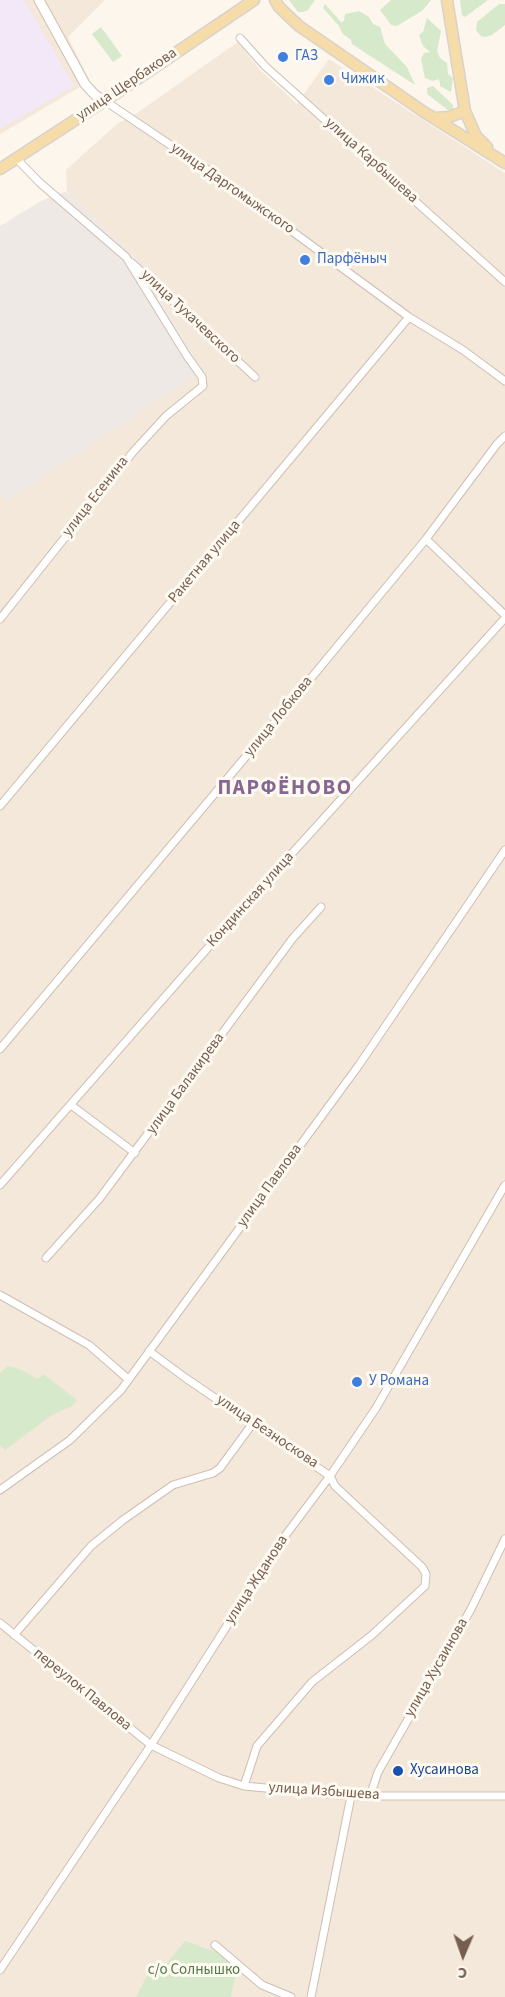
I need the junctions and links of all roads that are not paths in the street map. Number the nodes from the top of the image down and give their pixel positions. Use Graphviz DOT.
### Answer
graph roads {
  1 [pos="39,0"];
  2 [pos="254,0"];
  3 [pos="275,0"];
  4 [pos="447,0"];
  5 [pos="240,38"];
  6 [pos="105,101"];
  7 [pos="465,111"];
  8 [pos="434,118"];
  9 [pos="16,158"];
  10 [pos="502,161"];
  11 [pos="0,169"];
  12 [pos="126,257"];
  13 [pos="505,282"];
  14 [pos="409,317"];
  15 [pos="255,377"];
  16 [pos="505,381"];
  17 [pos="203,386"];
  18 [pos="505,436"];
  19 [pos="426,539"];
  20 [pos="505,617"];
  21 [pos="0,619"];
  22 [pos="0,806"];
  23 [pos="505,850"];
  24 [pos="321,907"];
  25 [pos="0,1049"];
  26 [pos="71,1105"];
  27 [pos="135,1153"];
  28 [pos="0,1185"];
  29 [pos="505,1185"];
  30 [pos="46,1258"];
  31 [pos="0,1295"];
  32 [pos="149,1351"];
  33 [pos="128,1379"];
  34 [pos="253,1423"];
  35 [pos="330,1476"];
  36 [pos="0,1490"];
  37 [pos="505,1539"];
  38 [pos="0,1623"];
  39 [pos="14,1635"];
  40 [pos="151,1745"];
  41 [pos="244,1786"];
  42 [pos="351,1796"];
  43 [pos="370,1796"];
  44 [pos="505,1796"];
  45 [pos="215,1945"];
  46 [pos="0,1970"];
  47 [pos="291,1997"];
  48 [pos="311,1997"];
  1 -- 6 [label="street"];
  2 -- 6 [label="main road, улица Щербакова"];
  3 -- 8 [label="main road"];
  4 -- 7 [label="main road"];
  5 -- 13 [label="street, улица Карбышева"];
  6 -- 9 [label="main road, улица Щербакова"];
  6 -- 14 [label="street, улица Даргомыжского"];
  7 -- 8 [label="main road"];
  7 -- 10 [label="main road"];
  8 -- 10 [label="main road"];
  9 -- 11 [label="main road, улица Щербакова"];
  9 -- 12 [label="street, улица Тухачевского"];
  12 -- 15 [label="street, улица Тухачевского"];
  12 -- 17 [label="street, улица Тухачевского"];
  14 -- 16 [label="street, улица Даргомыжского"];
  14 -- 22 [label="street, Ракетная улица"];
  17 -- 21 [label="street, улица Есенина"];
  18 -- 19 [label="street, улица Лобкова"];
  19 -- 20 [label="street"];
  19 -- 25 [label="street, улица Лобкова"];
  20 -- 26 [label="street, Кондинская улица"];
  23 -- 32 [label="street, улица Павлова"];
  24 -- 27 [label="street, улица Балакирева"];
  26 -- 27 [label="street"];
  26 -- 28 [label="street, Кондинская улица"];
  27 -- 30 [label="street, улица Балакирева"];
  29 -- 35 [label="street, улица Жданова"];
  31 -- 33 [label="street"];
  32 -- 33 [label="street, улица Павлова"];
  32 -- 34 [label="street, улица Безноскова"];
  33 -- 36 [label="street, улица Павлова"];
  34 -- 35 [label="street, улица Безноскова"];
  34 -- 39 [label="street"];
  35 -- 40 [label="street, улица Жданова"];
  35 -- 41 [label="street, улица Безноскова"];
  37 -- 43 [label="street, улица Хусаинова"];
  38 -- 39 [label="street, переулок Павлова"];
  39 -- 40 [label="street, переулок Павлова"];
  40 -- 41 [label="street, улица Избышева"];
  40 -- 46 [label="street, улица Жданова"];
  41 -- 42 [label="street, улица Избышева"];
  42 -- 43 [label="street, улица Избышева"];
  42 -- 48 [label="street"];
  43 -- 44 [label="street, улица Избышева"];
  45 -- 47 [label="street"];
}
